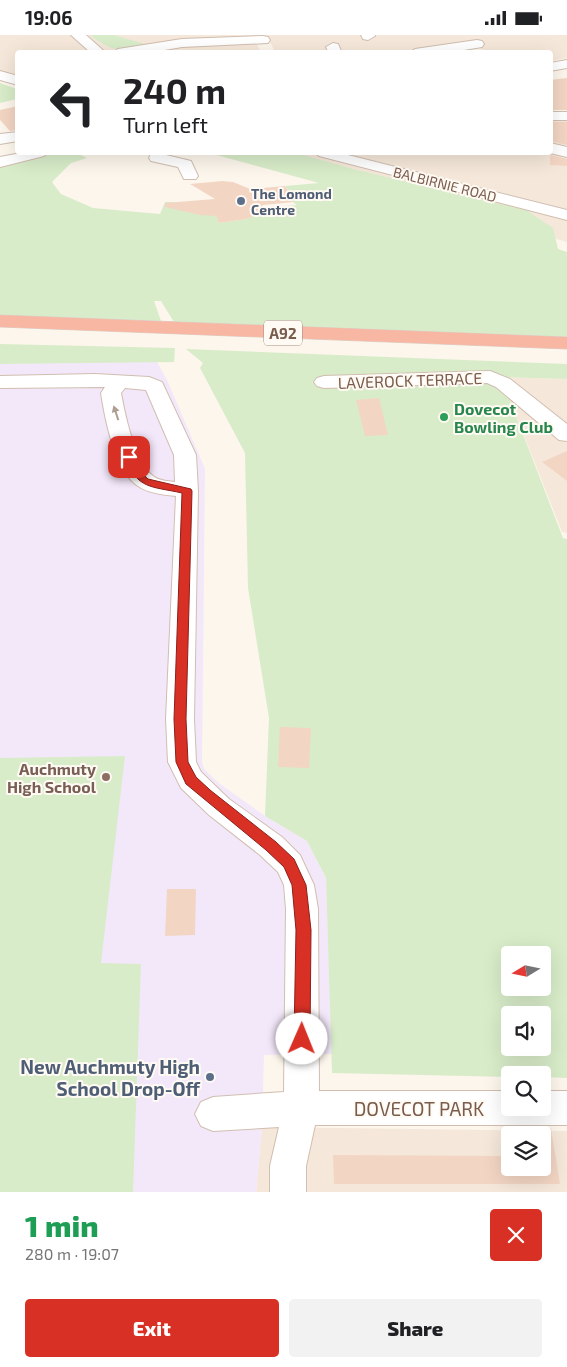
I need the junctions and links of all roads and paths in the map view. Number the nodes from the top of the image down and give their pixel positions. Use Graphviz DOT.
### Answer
graph roads {
  1 [pos="78,35"];
  2 [pos="262,37"];
  3 [pos="209,43"];
  4 [pos="478,44"];
  5 [pos="96,50"];
  6 [pos="132,50"];
  7 [pos="267,50"];
  8 [pos="436,50"];
  9 [pos="567,64"];
  10 [pos="553,66"];
  11 [pos="0,75"];
  12 [pos="15,80"];
  13 [pos="553,116"];
  14 [pos="567,116"];
  15 [pos="15,136"];
  16 [pos="0,139"];
  17 [pos="553,149"];
  18 [pos="567,152"];
  19 [pos="30,155"];
  20 [pos="158,155"];
  21 [pos="332,155"];
  22 [pos="0,162"];
  23 [pos="190,176"];
  24 [pos="567,215"];
  25 [pos="0,321"];
  26 [pos="6,335"];
  27 [pos="567,343"];
  28 [pos="567,355"];
  29 [pos="0,382"];
  30 [pos="119,382"];
  31 [pos="324,382"];
  32 [pos="567,435"];
  33 [pos="187,491"];
  34 [pos="301,1108"];
  35 [pos="567,1108"];
  36 [pos="213,1114"];
  37 [pos="288,1192"];
  1 -- 5 [label="street"];
  2 -- 3 [label="street"];
  2 -- 7 [label="street"];
  3 -- 6 [label="street"];
  4 -- 8 [label="street"];
  9 -- 10 [label="street"];
  11 -- 12 [label="street"];
  13 -- 14 [label="street"];
  15 -- 16 [label="street"];
  17 -- 18 [label="street"];
  19 -- 22 [label="street"];
  20 -- 23 [label="street"];
  21 -- 24 [label="street, BALBIRNIE ROAD"];
  25 -- 27 [label="highway, A92"];
  26 -- 28 [label="highway, A92"];
  29 -- 30 [label="street"];
  30 -- 33 [label="street"];
  33 -- 30 [label="street, one-way"];
  31 -- 32 [label="street, LAVEROCK TERRACE"];
  33 -- 34 [label="street"];
  34 -- 35 [label="street, DOVECOT PARK"];
  34 -- 36 [label="street, DOVECOT PARK"];
  34 -- 37 [label="street"];
}
